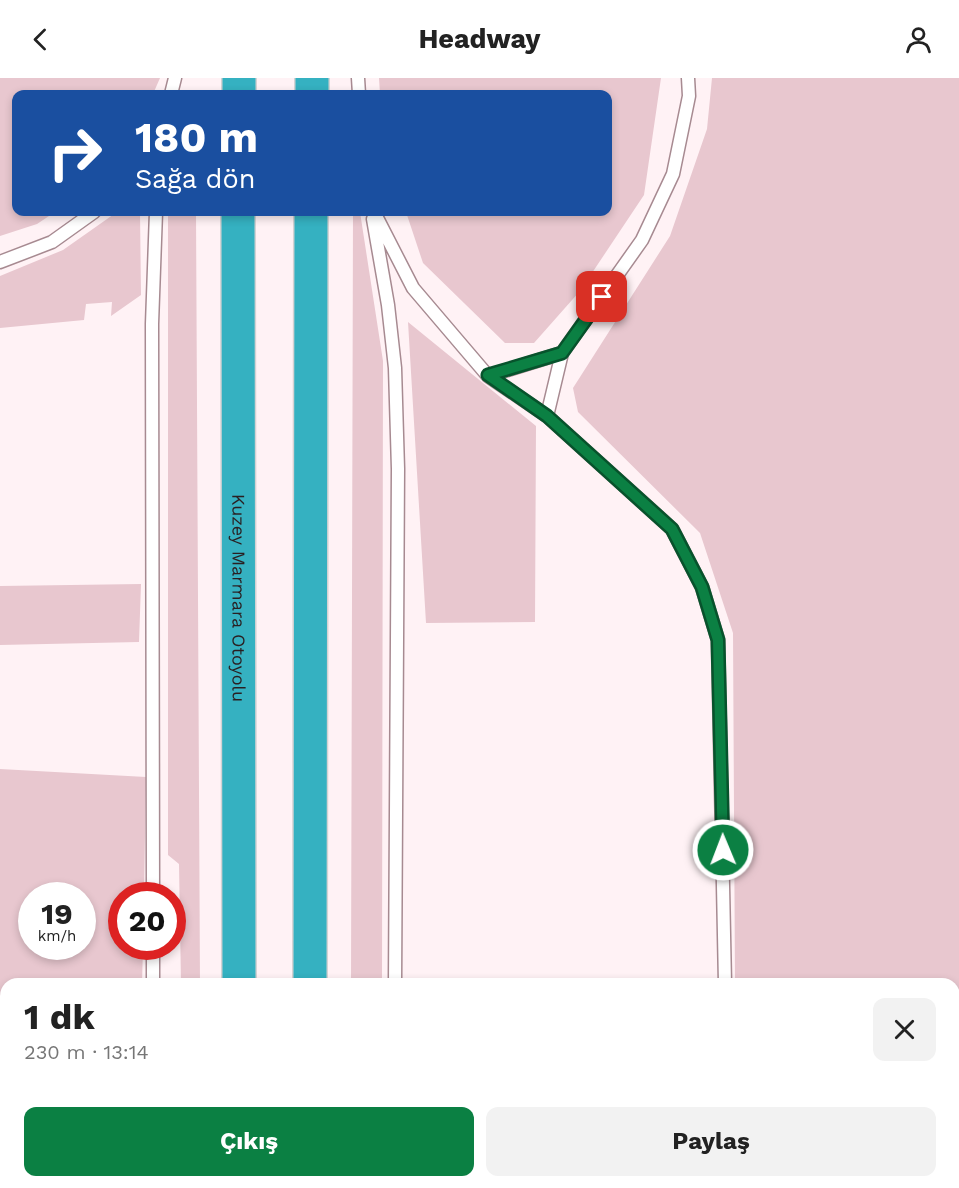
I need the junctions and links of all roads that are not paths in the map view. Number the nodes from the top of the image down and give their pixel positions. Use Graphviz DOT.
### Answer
graph roads {
  1 [pos="688,78"];
  2 [pos="88,216"];
  3 [pos="156,216"];
  4 [pos="238,216"];
  5 [pos="311,216"];
  6 [pos="374,216"];
  7 [pos="375,216"];
  8 [pos="0,262"];
  9 [pos="562,353"];
  10 [pos="488,375"];
  11 [pos="547,416"];
  12 [pos="153,882"];
  13 [pos="153,960"];
  14 [pos="153,978"];
  15 [pos="239,978"];
  16 [pos="310,978"];
  17 [pos="395,978"];
  18 [pos="725,978"];
  1 -- 9 [label="lane"];
  2 -- 8 [label="lane"];
  3 -- 12 [label="lane"];
  4 -- 15 [label="highway, Kuzey Marmara Otoyolu"];
  5 -- 16 [label="highway"];
  6 -- 17 [label="lane"];
  7 -- 10 [label="lane"];
  9 -- 10 [label="lane"];
  9 -- 11 [label="lane"];
  10 -- 11 [label="lane"];
  11 -- 18 [label="lane"];
  13 -- 14 [label="lane"];
}
